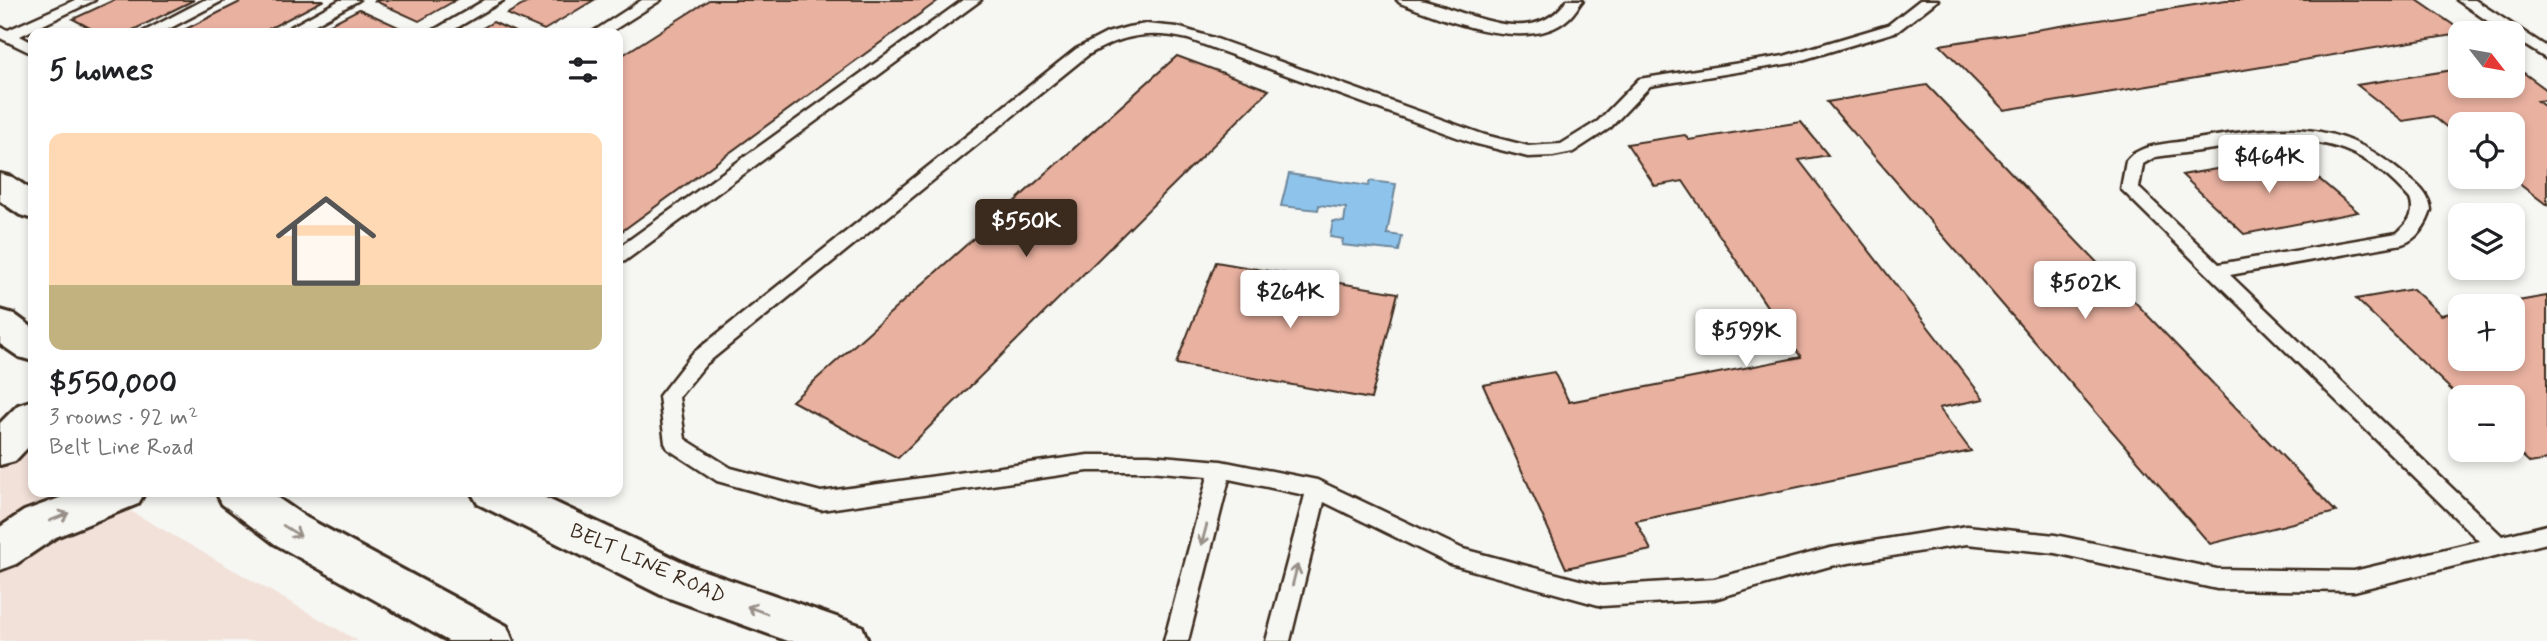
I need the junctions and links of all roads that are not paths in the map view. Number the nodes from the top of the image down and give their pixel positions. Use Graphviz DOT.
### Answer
graph roads {
  1 [pos="87,0"];
  2 [pos="216,0"];
  3 [pos="351,0"];
  4 [pos="496,0"];
  5 [pos="653,0"];
  6 [pos="973,0"];
  7 [pos="1405,0"];
  8 [pos="1575,0"];
  9 [pos="1930,0"];
  10 [pos="2465,0"];
  11 [pos="159,28"];
  12 [pos="298,28"];
  13 [pos="446,28"];
  14 [pos="607,28"];
  15 [pos="4,34"];
  16 [pos="28,46"];
  17 [pos="2547,54"];
  18 [pos="0,185"];
  19 [pos="28,204"];
  20 [pos="623,253"];
  21 [pos="2214,271"];
  22 [pos="0,324"];
  23 [pos="28,344"];
  24 [pos="28,421"];
  25 [pos="0,449"];
  26 [pos="1221,469"];
  27 [pos="1317,489"];
  28 [pos="110,497"];
  29 [pos="244,497"];
  30 [pos="503,497"];
  31 [pos="2547,534"];
  32 [pos="2497,545"];
  33 [pos="0,551"];
  34 [pos="490,641"];
  35 [pos="845,641"];
  36 [pos="1176,641"];
  37 [pos="1278,641"];
  1 -- 15 [label="lane"];
  2 -- 11 [label="lane"];
  3 -- 12 [label="lane"];
  4 -- 13 [label="lane"];
  5 -- 14 [label="lane"];
  6 -- 20 [label="lane"];
  7 -- 8 [label="lane"];
  9 -- 26 [label="lane"];
  10 -- 17 [label="lane"];
  15 -- 16 [label="lane"];
  18 -- 19 [label="main road"];
  21 -- 21 [label="lane"];
  21 -- 32 [label="lane"];
  22 -- 23 [label="main road"];
  24 -- 25 [label="main road"];
  26 -- 27 [label="lane"];
  26 -- 36 [label="lane, one-way"];
  27 -- 32 [label="lane"];
  37 -- 27 [label="lane, one-way"];
  33 -- 28 [label="main road, one-way"];
  29 -- 34 [label="main road, one-way"];
  35 -- 30 [label="main road, BELT LINE ROAD, one-way"];
  31 -- 32 [label="lane"];
}
